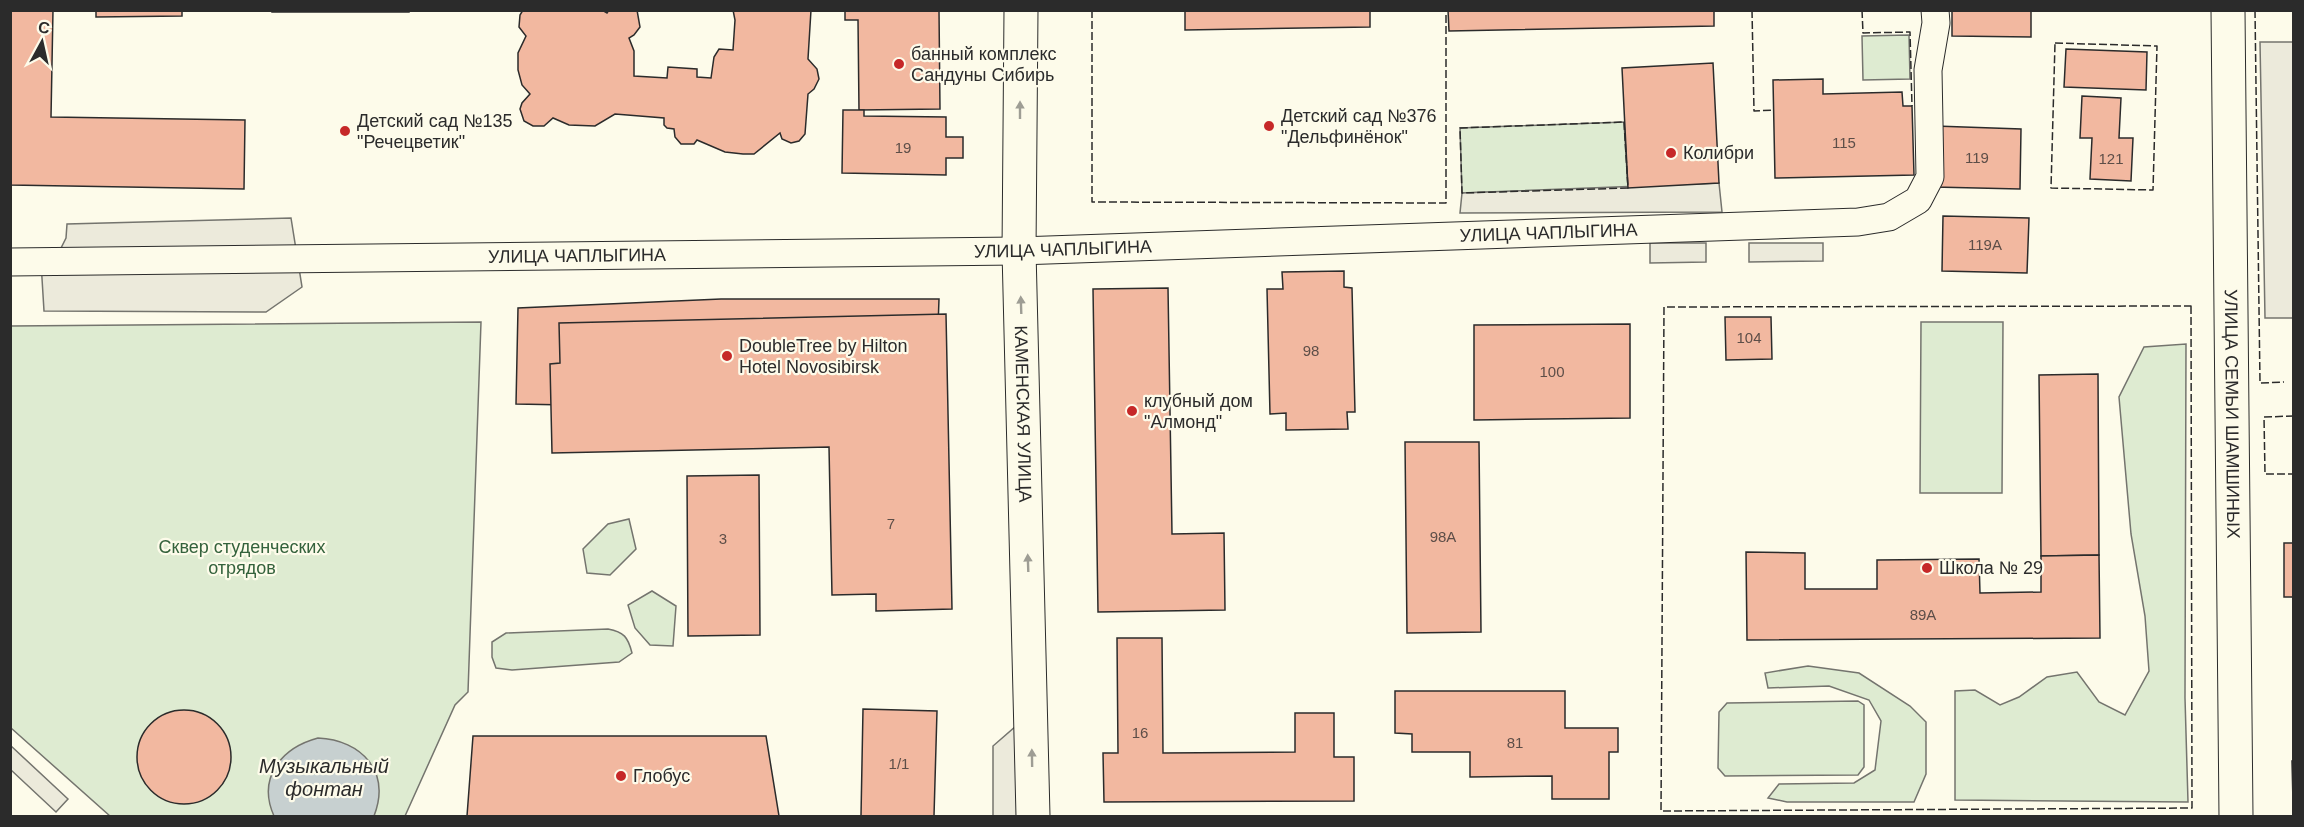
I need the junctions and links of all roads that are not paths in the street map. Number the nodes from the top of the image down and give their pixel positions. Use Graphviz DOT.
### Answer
graph roads {
  1 [pos="1021,10"];
  2 [pos="1935,10"];
  3 [pos="2228,10"];
  4 [pos="1019,251"];
  5 [pos="10,262"];
  6 [pos="1033,816"];
  7 [pos="2236,816"];
  4 -- 1 [label="street, КАМЕНСКАЯ УЛИЦА, one-way"];
  2 -- 4 [label="street, УЛИЦА ЧАПЛЫГИНА"];
  3 -- 7 [label="street, УЛИЦА СЕМЬИ ШАМШИНЫХ"];
  4 -- 5 [label="street, УЛИЦА ЧАПЛЫГИНА"];
  6 -- 4 [label="street, КАМЕНСКАЯ УЛИЦА, one-way"];
}
